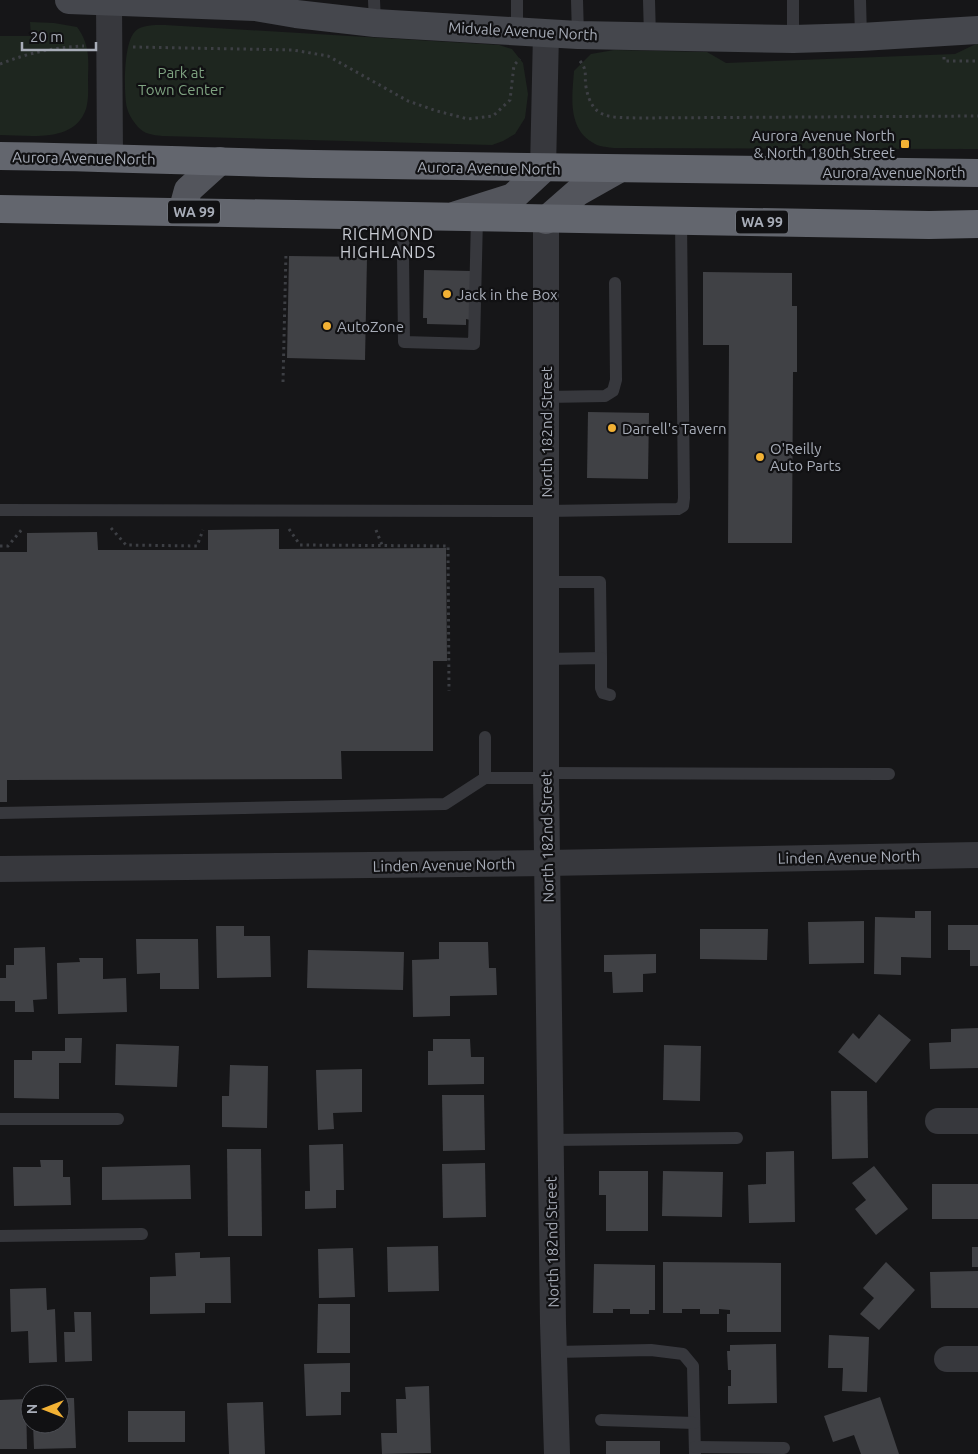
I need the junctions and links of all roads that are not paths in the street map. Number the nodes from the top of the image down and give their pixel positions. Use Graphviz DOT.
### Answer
graph roads {
  1 [pos="70,0"];
  2 [pos="517,0"];
  3 [pos="578,0"];
  4 [pos="649,0"];
  5 [pos="792,0"];
  6 [pos="860,0"];
  7 [pos="109,1"];
  8 [pos="296,7"];
  9 [pos="375,11"];
  10 [pos="978,30"];
  11 [pos="546,33"];
  12 [pos="650,37"];
  13 [pos="861,37"];
  14 [pos="792,39"];
  15 [pos="519,45"];
  16 [pos="578,48"];
  17 [pos="0,156"];
  18 [pos="110,157"];
  19 [pos="220,161"];
  20 [pos="543,169"];
  21 [pos="617,170"];
  22 [pos="978,173"];
  23 [pos="0,209"];
  24 [pos="182,212"];
  25 [pos="404,216"];
  26 [pos="450,217"];
  27 [pos="477,218"];
  28 [pos="546,220"];
  29 [pos="681,221"];
  30 [pos="978,224"];
  31 [pos="616,283"];
  32 [pos="546,397"];
  33 [pos="0,510"];
  34 [pos="546,511"];
  35 [pos="546,582"];
  36 [pos="601,658"];
  37 [pos="546,659"];
  38 [pos="610,695"];
  39 [pos="485,737"];
  40 [pos="889,774"];
  41 [pos="546,776"];
  42 [pos="485,778"];
  43 [pos="0,813"];
  44 [pos="978,855"];
  45 [pos="547,864"];
  46 [pos="0,869"];
  47 [pos="0,1119"];
  48 [pos="118,1119"];
  49 [pos="938,1121"];
  50 [pos="978,1121"];
  51 [pos="738,1138"];
  52 [pos="550,1140"];
  53 [pos="142,1234"];
  54 [pos="0,1236"];
  55 [pos="555,1352"];
  56 [pos="947,1359"];
  57 [pos="978,1359"];
  58 [pos="602,1420"];
  59 [pos="694,1423"];
  60 [pos="784,1448"];
  61 [pos="695,1451"];
  62 [pos="557,1454"];
  1 -- 7 [label="street, Midvale Avenue North"];
  2 -- 15 [label="lane"];
  3 -- 16 [label="lane"];
  4 -- 12 [label="lane"];
  5 -- 14 [label="lane"];
  6 -- 13 [label="lane"];
  7 -- 8 [label="street, Midvale Avenue North"];
  7 -- 18 [label="street"];
  8 -- 9 [label="street, Midvale Avenue North"];
  9 -- 15 [label="street, Midvale Avenue North"];
  10 -- 13 [label="street, Midvale Avenue North"];
  11 -- 15 [label="street, Midvale Avenue North"];
  11 -- 16 [label="street, Midvale Avenue North"];
  11 -- 20 [label="street"];
  12 -- 14 [label="street, Midvale Avenue North"];
  12 -- 16 [label="street, Midvale Avenue North"];
  13 -- 14 [label="street, Midvale Avenue North"];
  17 -- 18 [label="highway, Aurora Avenue North"];
  18 -- 19 [label="highway, Aurora Avenue North"];
  19 -- 20 [label="highway, Aurora Avenue North"];
  19 -- 24 [label="main road"];
  20 -- 21 [label="highway, Aurora Avenue North"];
  20 -- 26 [label="main road"];
  21 -- 22 [label="highway, Aurora Avenue North"];
  21 -- 28 [label="main road"];
  23 -- 24 [label="highway, WA 99"];
  24 -- 25 [label="highway, WA 99"];
  25 -- 26 [label="highway, WA 99"];
  25 -- 27 [label="lane"];
  26 -- 27 [label="highway, WA 99"];
  27 -- 28 [label="highway, WA 99"];
  28 -- 29 [label="highway, WA 99"];
  28 -- 32 [label="street, North 182nd Street"];
  29 -- 30 [label="highway, WA 99"];
  29 -- 34 [label="lane"];
  31 -- 32 [label="lane"];
  32 -- 34 [label="street, North 182nd Street"];
  33 -- 34 [label="lane"];
  34 -- 35 [label="street, North 182nd Street"];
  35 -- 36 [label="lane"];
  35 -- 37 [label="street, North 182nd Street"];
  36 -- 37 [label="lane"];
  36 -- 38 [label="lane"];
  37 -- 41 [label="street, North 182nd Street"];
  39 -- 42 [label="lane"];
  40 -- 41 [label="lane"];
  41 -- 42 [label="lane"];
  41 -- 45 [label="street, North 182nd Street"];
  42 -- 43 [label="lane"];
  44 -- 45 [label="street, Linden Avenue North"];
  45 -- 46 [label="street, Linden Avenue North"];
  45 -- 52 [label="street, North 182nd Street"];
  47 -- 48 [label="lane"];
  49 -- 50 [label="street"];
  51 -- 52 [label="lane"];
  52 -- 55 [label="street, North 182nd Street"];
  53 -- 54 [label="lane"];
  55 -- 59 [label="lane"];
  55 -- 62 [label="street, North 182nd Street"];
  56 -- 57 [label="street"];
  58 -- 59 [label="lane"];
  59 -- 61 [label="lane"];
  60 -- 61 [label="lane"];
}
